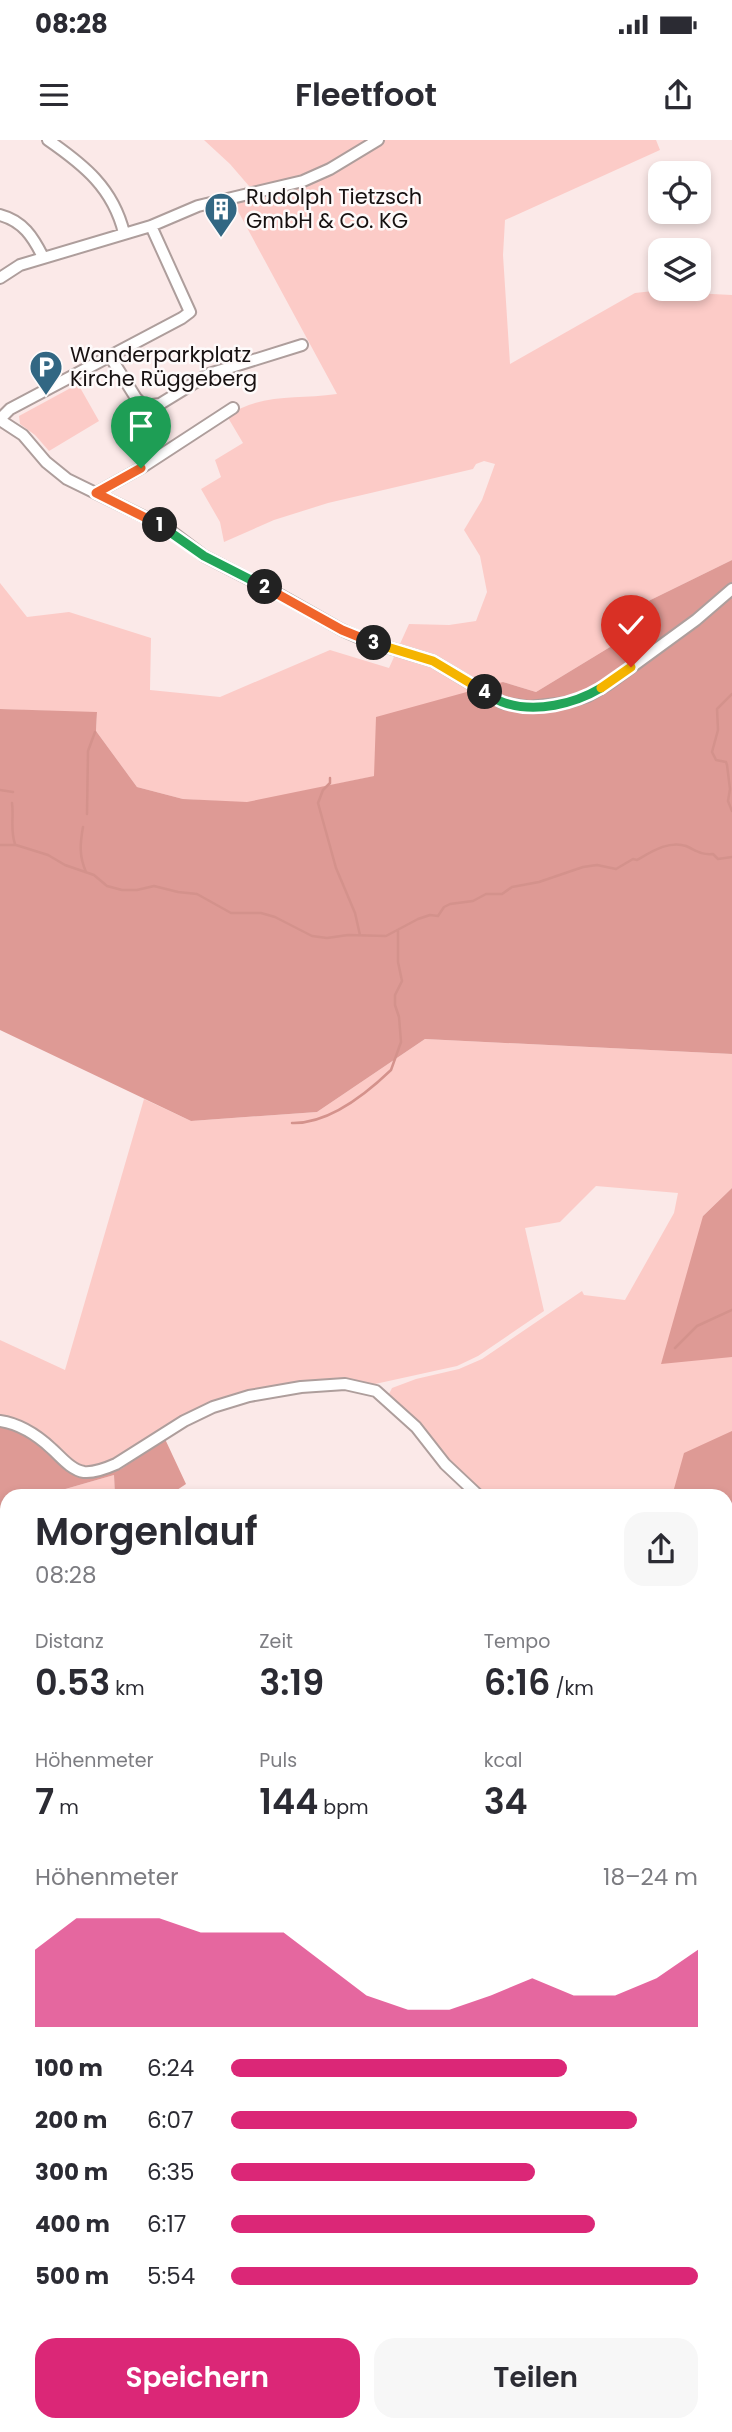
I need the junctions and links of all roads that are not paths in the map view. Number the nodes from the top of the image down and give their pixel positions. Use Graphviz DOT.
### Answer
graph roads {
  1 [pos="48,140"];
  2 [pos="379,140"];
  3 [pos="0,215"];
  4 [pos="151,226"];
  5 [pos="124,233"];
  6 [pos="43,257"];
  7 [pos="0,278"];
  8 [pos="302,345"];
  9 [pos="111,358"];
  10 [pos="233,408"];
  11 [pos="0,420"];
  12 [pos="96,493"];
  13 [pos="732,589"];
  14 [pos="0,1422"];
  15 [pos="472,1489"];
  1 -- 5 [label="street"];
  2 -- 4 [label="street"];
  3 -- 6 [label="street"];
  4 -- 5 [label="street"];
  4 -- 9 [label="street"];
  5 -- 6 [label="street"];
  6 -- 7 [label="street"];
  8 -- 9 [label="street"];
  9 -- 11 [label="street"];
  10 -- 12 [label="street"];
  11 -- 12 [label="street"];
  12 -- 13 [label="street"];
  14 -- 15 [label="street"];
}
